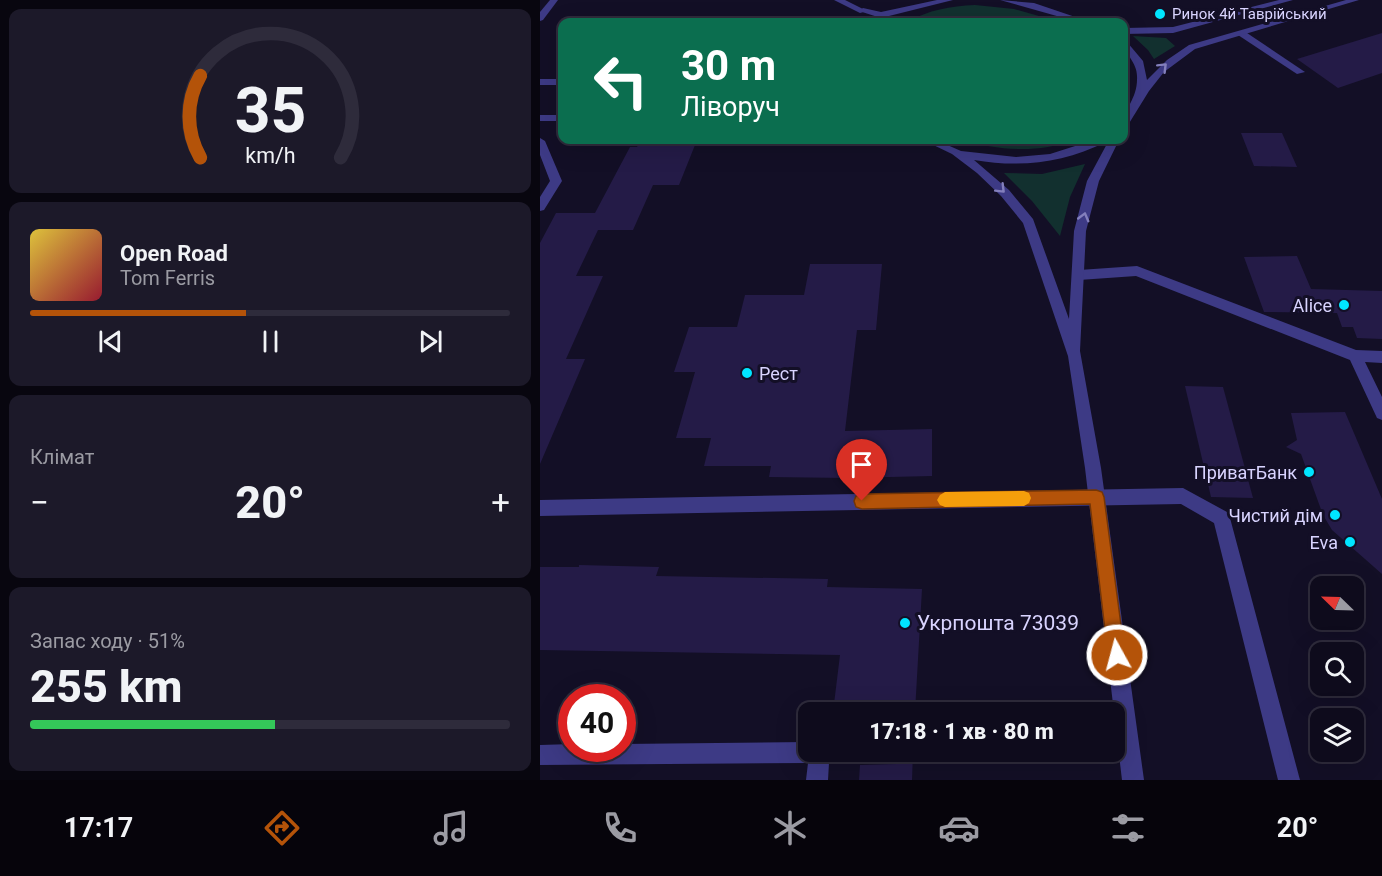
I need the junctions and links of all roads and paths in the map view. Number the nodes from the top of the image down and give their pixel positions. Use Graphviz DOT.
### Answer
graph roads {
  1 [pos="554,0"];
  2 [pos="838,0"];
  3 [pos="950,0"];
  4 [pos="1004,0"];
  5 [pos="1022,0"];
  6 [pos="1289,0"];
  7 [pos="1355,0"];
  8 [pos="1034,6"];
  9 [pos="863,11"];
  10 [pos="908,11"];
  11 [pos="540,18"];
  12 [pos="874,18"];
  13 [pos="895,18"];
  14 [pos="1073,18"];
  15 [pos="1128,31"];
  16 [pos="1241,33"];
  17 [pos="1128,48"];
  18 [pos="1300,72"];
  19 [pos="540,82"];
  20 [pos="558,82"];
  21 [pos="1141,96"];
  22 [pos="558,115"];
  23 [pos="1128,116"];
  24 [pos="540,118"];
  25 [pos="540,141"];
  26 [pos="937,144"];
  27 [pos="1093,144"];
  28 [pos="1112,144"];
  29 [pos="956,152"];
  30 [pos="540,207"];
  31 [pos="1079,275"];
  32 [pos="1075,356"];
  33 [pos="1355,356"];
  34 [pos="1382,357"];
  35 [pos="1382,413"];
  36 [pos="1096,497"];
  37 [pos="540,508"];
  38 [pos="1117,702"];
  39 [pos="798,753"];
  40 [pos="540,755"];
  41 [pos="1125,757"];
  42 [pos="819,762"];
  43 [pos="817,780"];
  44 [pos="1133,780"];
  45 [pos="1289,780"];
  1 -- 11 [label="street"];
  2 -- 9 [label="street"];
  3 -- 10 [label="street"];
  4 -- 8 [label="street"];
  5 -- 8 [label="street"];
  6 -- 15 [label="street"];
  7 -- 16 [label="street"];
  8 -- 14 [label="street"];
  9 -- 10 [label="street"];
  9 -- 12 [label="street"];
  10 -- 13 [label="street"];
  16 -- 18 [label="street"];
  21 -- 16 [label="street, one-way"];
  17 -- 21 [label="street"];
  19 -- 20 [label="street"];
  21 -- 23 [label="street"];
  22 -- 24 [label="street"];
  25 -- 30 [label="street"];
  26 -- 29 [label="street"];
  27 -- 29 [label="street"];
  31 -- 28 [label="street, one-way"];
  29 -- 32 [label="street, one-way"];
  31 -- 32 [label="street"];
  31 -- 33 [label="street"];
  32 -- 36 [label="street"];
  33 -- 34 [label="street"];
  33 -- 35 [label="street"];
  36 -- 37 [label="street"];
  36 -- 38 [label="street"];
  36 -- 45 [label="street"];
  39 -- 40 [label="street"];
  41 -- 44 [label="street"];
  42 -- 43 [label="street"];
}
